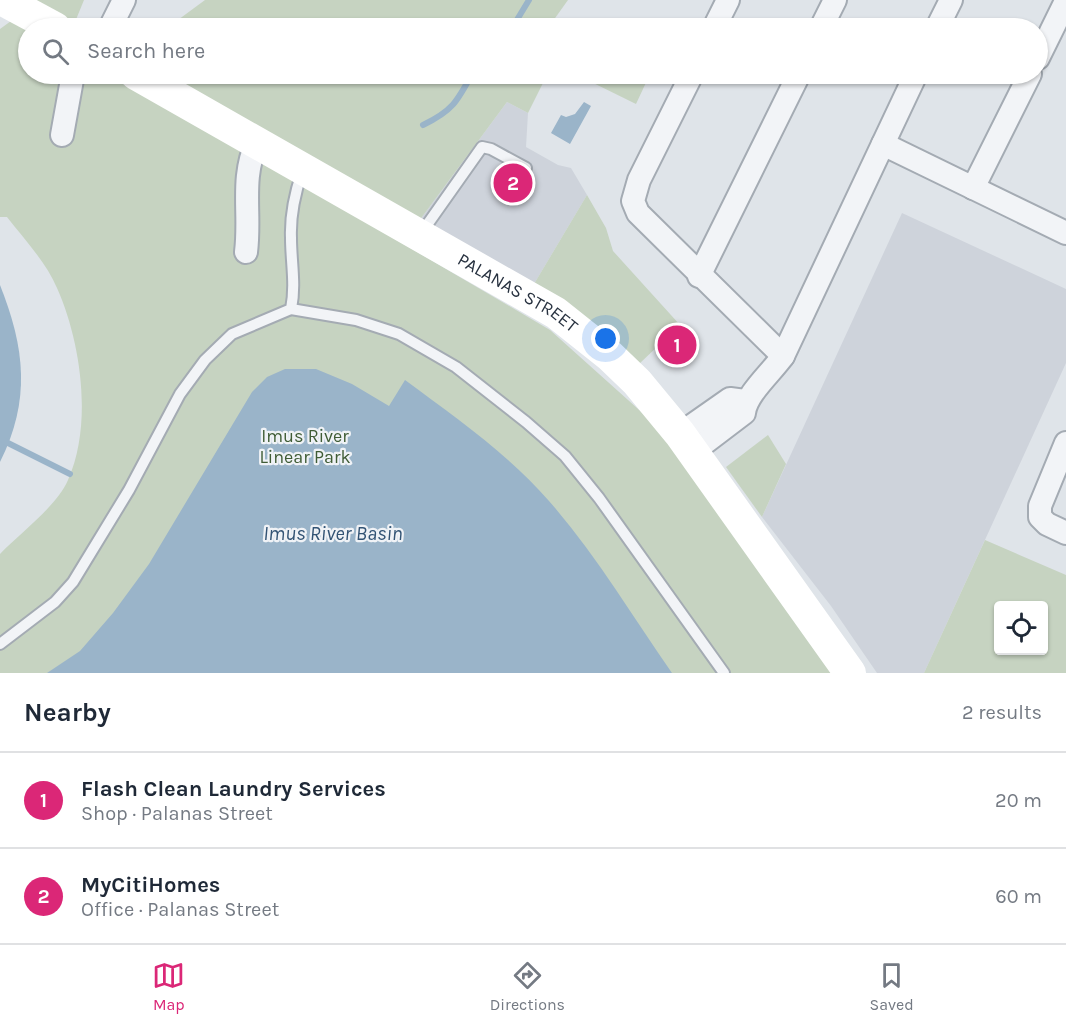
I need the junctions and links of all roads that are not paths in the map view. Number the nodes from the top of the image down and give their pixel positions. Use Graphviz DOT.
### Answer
graph roads {
  1 [pos="3,0"];
  2 [pos="124,0"];
  3 [pos="728,0"];
  4 [pos="835,0"];
  5 [pos="951,0"];
  6 [pos="1066,1"];
  7 [pos="36,18"];
  8 [pos="115,18"];
  9 [pos="719,18"];
  10 [pos="826,18"];
  11 [pos="943,18"];
  12 [pos="1048,38"];
  13 [pos="71,84"];
  14 [pos="154,84"];
  15 [pos="687,84"];
  16 [pos="794,84"];
  17 [pos="911,84"];
  18 [pos="1025,84"];
  19 [pos="62,135"];
  20 [pos="257,142"];
  21 [pos="883,144"];
  22 [pos="526,168"];
  23 [pos="303,169"];
  24 [pos="973,188"];
  25 [pos="1065,230"];
  26 [pos="420,235"];
  27 [pos="246,252"];
  28 [pos="699,276"];
  29 [pos="291,309"];
  30 [pos="783,356"];
  31 [pos="687,443"];
  32 [pos="1066,443"];
  33 [pos="1066,533"];
  34 [pos="0,644"];
  35 [pos="724,673"];
  36 [pos="850,673"];
  1 -- 7 [label="main road"];
  2 -- 8 [label="street"];
  3 -- 9 [label="street"];
  4 -- 10 [label="street"];
  5 -- 11 [label="street"];
  6 -- 12 [label="street"];
  13 -- 19 [label="street"];
  14 -- 20 [label="main road, PALANAS STREET"];
  15 -- 28 [label="street"];
  16 -- 28 [label="street"];
  17 -- 21 [label="street"];
  18 -- 24 [label="street"];
  20 -- 23 [label="main road, PALANAS STREET"];
  20 -- 27 [label="street"];
  21 -- 24 [label="street"];
  21 -- 30 [label="street"];
  22 -- 26 [label="lane"];
  23 -- 26 [label="main road, PALANAS STREET"];
  23 -- 29 [label="lane"];
  24 -- 25 [label="street"];
  26 -- 31 [label="main road, PALANAS STREET"];
  28 -- 30 [label="street"];
  29 -- 34 [label="lane"];
  29 -- 35 [label="lane"];
  30 -- 31 [label="street"];
  31 -- 36 [label="main road, PALANAS STREET"];
  32 -- 33 [label="street"];
}
